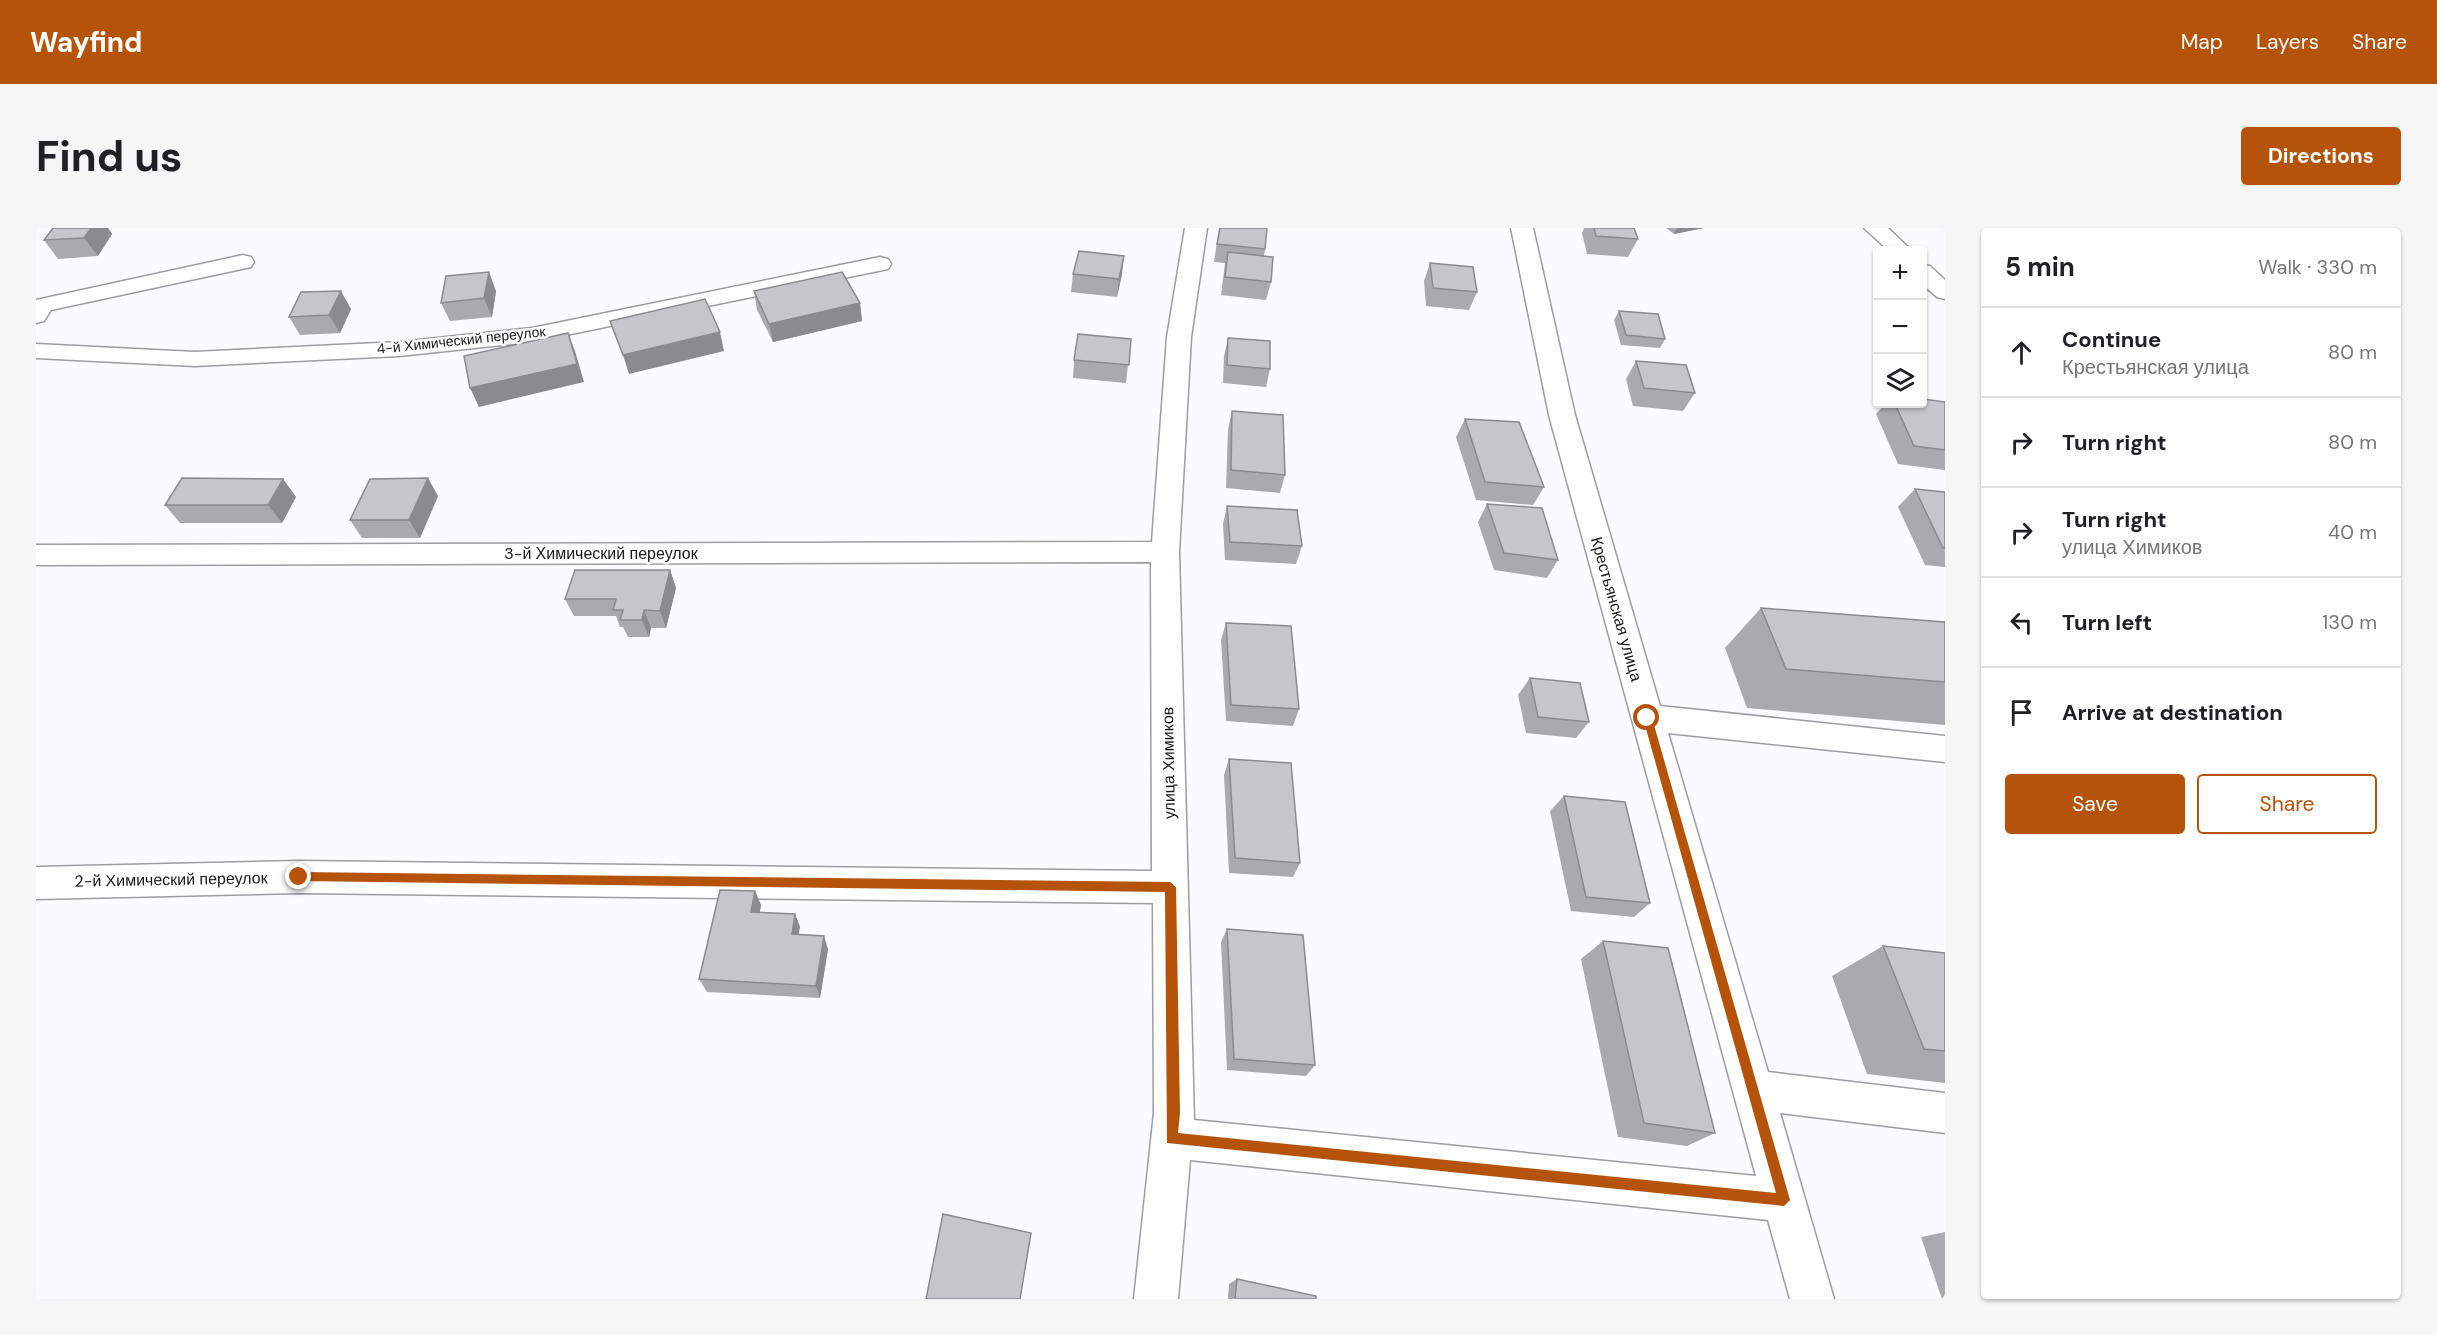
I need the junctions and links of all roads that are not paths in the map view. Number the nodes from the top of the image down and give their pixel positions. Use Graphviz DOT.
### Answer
graph roads {
  1 [pos="1196,228"];
  2 [pos="1522,228"];
  3 [pos="1875,228"];
  4 [pos="1895,246"];
  5 [pos="243,262"];
  6 [pos="880,264"];
  7 [pos="1927,275"];
  8 [pos="1945,292"];
  9 [pos="36,316"];
  10 [pos="36,351"];
  11 [pos="1165,552"];
  12 [pos="36,555"];
  13 [pos="1647,718"];
  14 [pos="1945,749"];
  15 [pos="36,883"];
  16 [pos="1170,887"];
  17 [pos="1752,1090"];
  18 [pos="1945,1113"];
  19 [pos="1171,1138"];
  20 [pos="1784,1200"];
  21 [pos="1156,1299"];
  22 [pos="1812,1299"];
  1 -- 11 [label="street, улица Химиков"];
  2 -- 13 [label="street, Крестьянская улица"];
  3 -- 4 [label="street"];
  5 -- 9 [label="street"];
  6 -- 10 [label="street, 4-й Химический переулок"];
  7 -- 8 [label="street"];
  11 -- 12 [label="street, 3-й Химический переулок"];
  11 -- 16 [label="street, улица Химиков"];
  13 -- 14 [label="street"];
  13 -- 17 [label="street, Крестьянская улица"];
  15 -- 16 [label="street, 2-й Химический переулок"];
  16 -- 19 [label="street, улица Химиков"];
  17 -- 18 [label="street"];
  17 -- 20 [label="street, Крестьянская улица"];
  19 -- 20 [label="street"];
  19 -- 21 [label="street, улица Химиков"];
  20 -- 22 [label="street, Крестьянская улица"];
}
